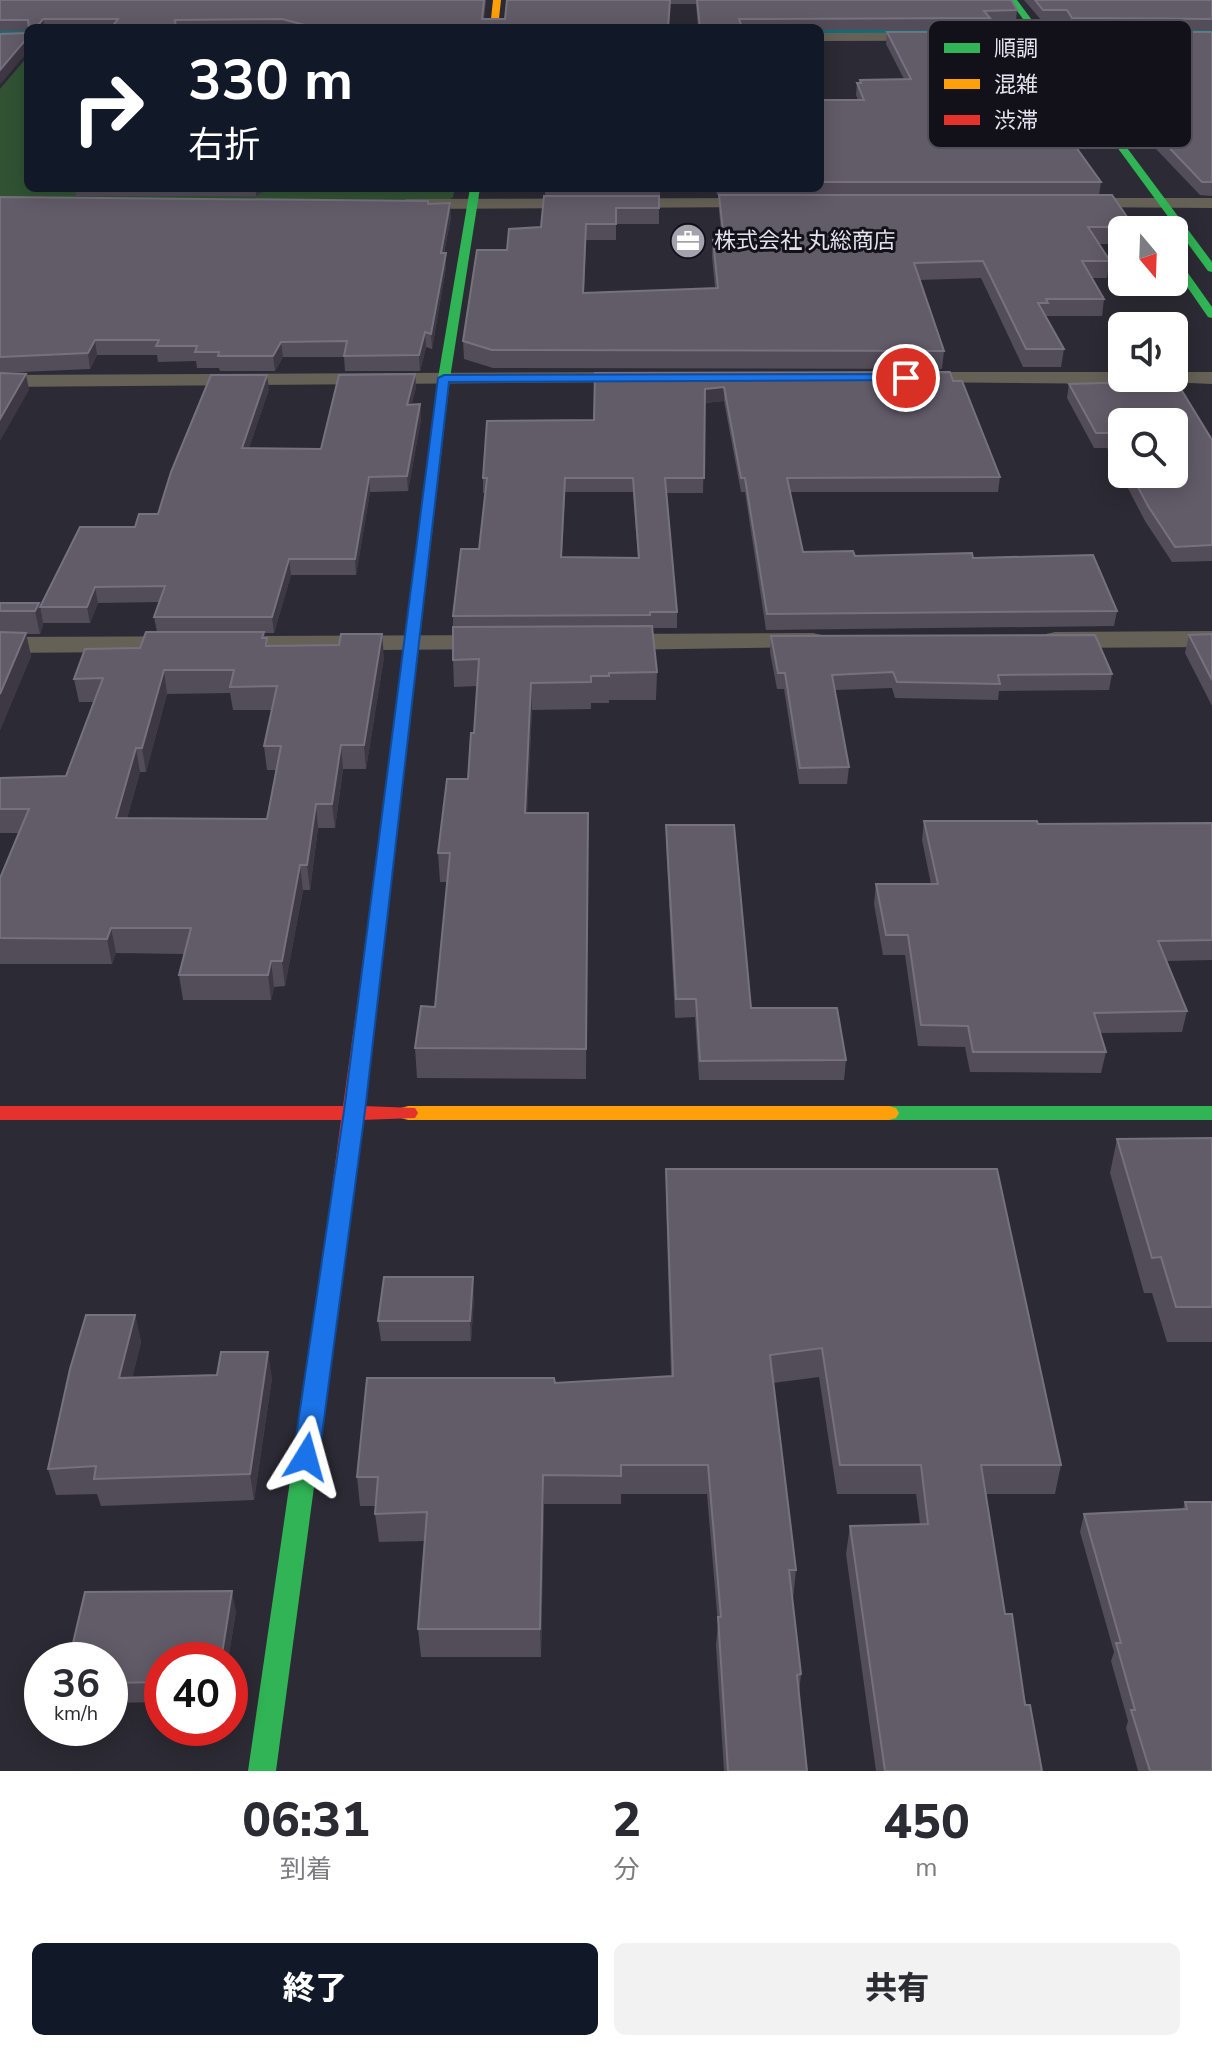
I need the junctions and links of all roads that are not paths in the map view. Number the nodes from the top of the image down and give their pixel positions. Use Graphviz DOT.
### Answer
graph roads {
  1 [pos="497,0"];
  2 [pos="1013,0"];
  3 [pos="997,12"];
  4 [pos="1003,20"];
  5 [pos="1028,20"];
  6 [pos="494,24"];
  7 [pos="824,37"];
  8 [pos="928,40"];
  9 [pos="1122,148"];
  10 [pos="474,196"];
  11 [pos="1129,196"];
  12 [pos="772,203"];
  13 [pos="1055,203"];
  14 [pos="1162,203"];
  15 [pos="1212,203"];
  16 [pos="394,204"];
  17 [pos="1143,216"];
  18 [pos="1212,269"];
  19 [pos="1188,281"];
  20 [pos="1212,315"];
  21 [pos="444,378"];
  22 [pos="665,378"];
  23 [pos="885,378"];
  24 [pos="1108,378"];
  25 [pos="1188,378"];
  26 [pos="1212,378"];
  27 [pos="0,381"];
  28 [pos="1212,639"];
  29 [pos="1036,640"];
  30 [pos="845,641"];
  31 [pos="525,643"];
  32 [pos="589,643"];
  33 [pos="414,644"];
  34 [pos="0,645"];
  35 [pos="354,1111"];
  36 [pos="0,1113"];
  37 [pos="1212,1113"];
  38 [pos="262,1771"];
  1 -- 6 [label="street"];
  2 -- 5 [label="street"];
  3 -- 4 [label="street"];
  7 -- 8 [label="street"];
  9 -- 14 [label="street"];
  10 -- 12 [label="street"];
  10 -- 16 [label="street"];
  10 -- 21 [label="street"];
  11 -- 13 [label="street"];
  11 -- 14 [label="street"];
  11 -- 17 [label="street"];
  14 -- 15 [label="street"];
  14 -- 18 [label="street"];
  19 -- 20 [label="street"];
  21 -- 22 [label="street"];
  21 -- 27 [label="street"];
  21 -- 33 [label="street"];
  23 -- 24 [label="street"];
  25 -- 26 [label="street"];
  28 -- 29 [label="street"];
  30 -- 32 [label="street"];
  31 -- 33 [label="street"];
  33 -- 34 [label="street"];
  33 -- 35 [label="street"];
  35 -- 36 [label="street"];
  35 -- 37 [label="street"];
  35 -- 38 [label="street"];
}
